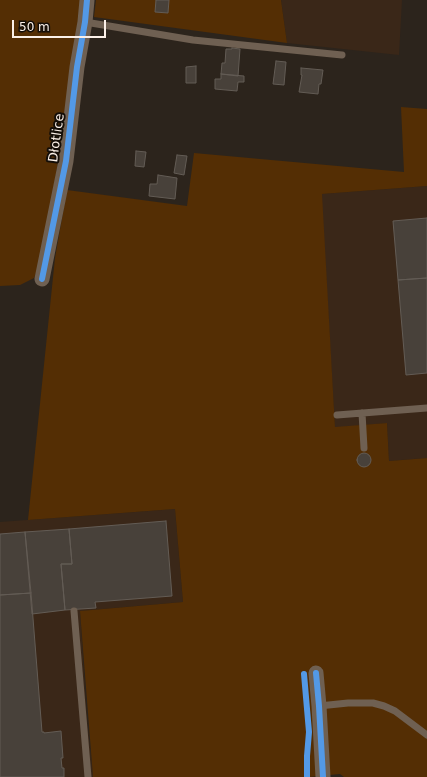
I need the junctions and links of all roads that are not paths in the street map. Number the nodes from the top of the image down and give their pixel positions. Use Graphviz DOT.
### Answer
graph roads {
  1 [pos="87,0"];
  2 [pos="85,22"];
  3 [pos="342,55"];
  4 [pos="42,279"];
  5 [pos="427,408"];
  6 [pos="362,413"];
  7 [pos="337,415"];
  8 [pos="364,448"];
  9 [pos="74,611"];
  10 [pos="316,673"];
  11 [pos="319,706"];
  12 [pos="427,735"];
  13 [pos="88,777"];
  14 [pos="323,777"];
  1 -- 2 [label="street, Dłotlice"];
  2 -- 3 [label="lane"];
  2 -- 4 [label="street, Dłotlice"];
  5 -- 6 [label="lane"];
  6 -- 7 [label="lane"];
  6 -- 8 [label="lane"];
  9 -- 13 [label="lane"];
  10 -- 11 [label="street"];
  11 -- 12 [label="lane"];
  11 -- 14 [label="street"];
}
